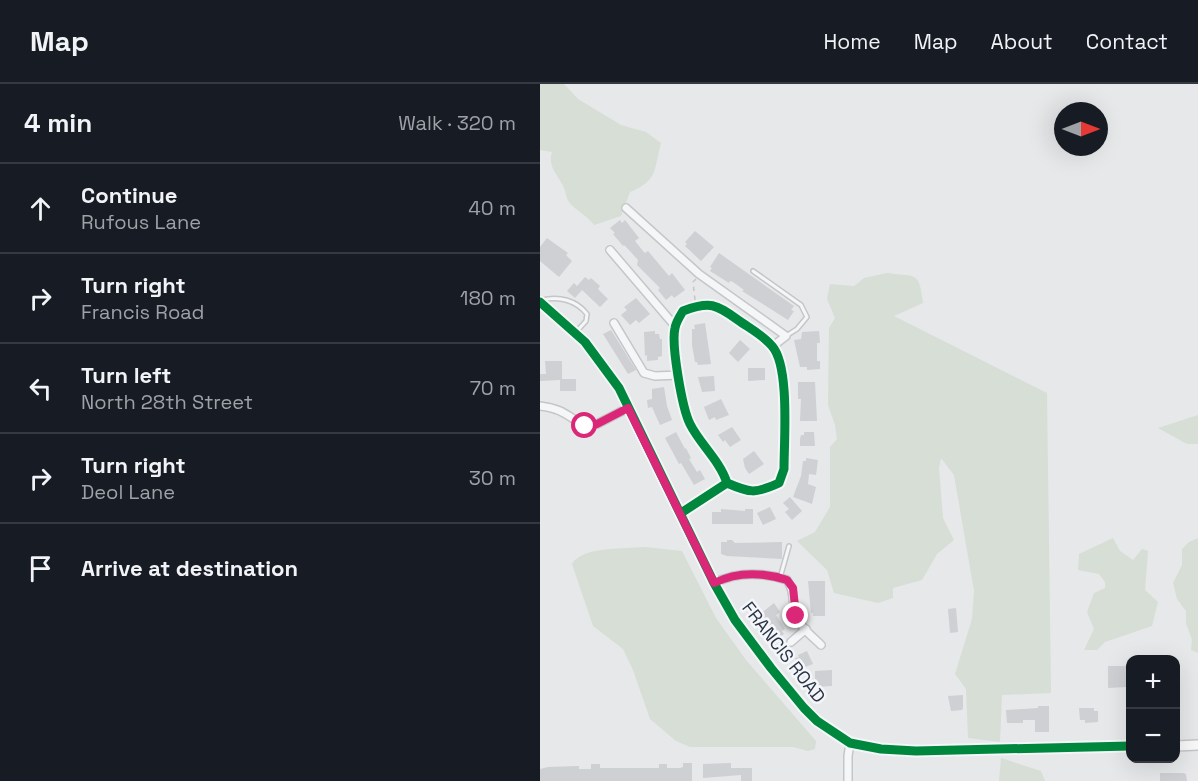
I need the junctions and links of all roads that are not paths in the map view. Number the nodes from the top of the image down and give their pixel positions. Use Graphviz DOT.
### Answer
graph roads {
  1 [pos="626,208"];
  2 [pos="610,250"];
  3 [pos="753,271"];
  4 [pos="540,301"];
  5 [pos="614,323"];
  6 [pos="675,326"];
  7 [pos="575,334"];
  8 [pos="786,336"];
  9 [pos="772,346"];
  10 [pos="679,375"];
  11 [pos="540,406"];
  12 [pos="628,408"];
  13 [pos="727,483"];
  14 [pos="681,513"];
  15 [pos="789,546"];
  16 [pos="784,579"];
  17 [pos="714,583"];
  18 [pos="806,629"];
  19 [pos="791,642"];
  20 [pos="821,645"];
  21 [pos="850,743"];
  22 [pos="1198,745"];
  23 [pos="1126,746"];
  24 [pos="1180,746"];
  25 [pos="848,781"];
  1 -- 8 [label="street"];
  2 -- 6 [label="street"];
  3 -- 8 [label="lane"];
  4 -- 7 [label="street, FRANCIS ROAD"];
  4 -- 7 [label="lane"];
  5 -- 10 [label="street"];
  6 -- 9 [label="street"];
  6 -- 10 [label="street"];
  7 -- 12 [label="street, FRANCIS ROAD"];
  8 -- 9 [label="street"];
  9 -- 13 [label="street"];
  10 -- 13 [label="street"];
  11 -- 12 [label="street"];
  12 -- 14 [label="street, FRANCIS ROAD"];
  13 -- 14 [label="street"];
  14 -- 17 [label="street, FRANCIS ROAD"];
  15 -- 16 [label="lane"];
  16 -- 17 [label="street"];
  16 -- 18 [label="street"];
  17 -- 21 [label="street, FRANCIS ROAD"];
  18 -- 19 [label="street"];
  18 -- 20 [label="street"];
  21 -- 23 [label="street, FRANCIS ROAD"];
  21 -- 25 [label="street"];
  22 -- 24 [label="street"];
}
